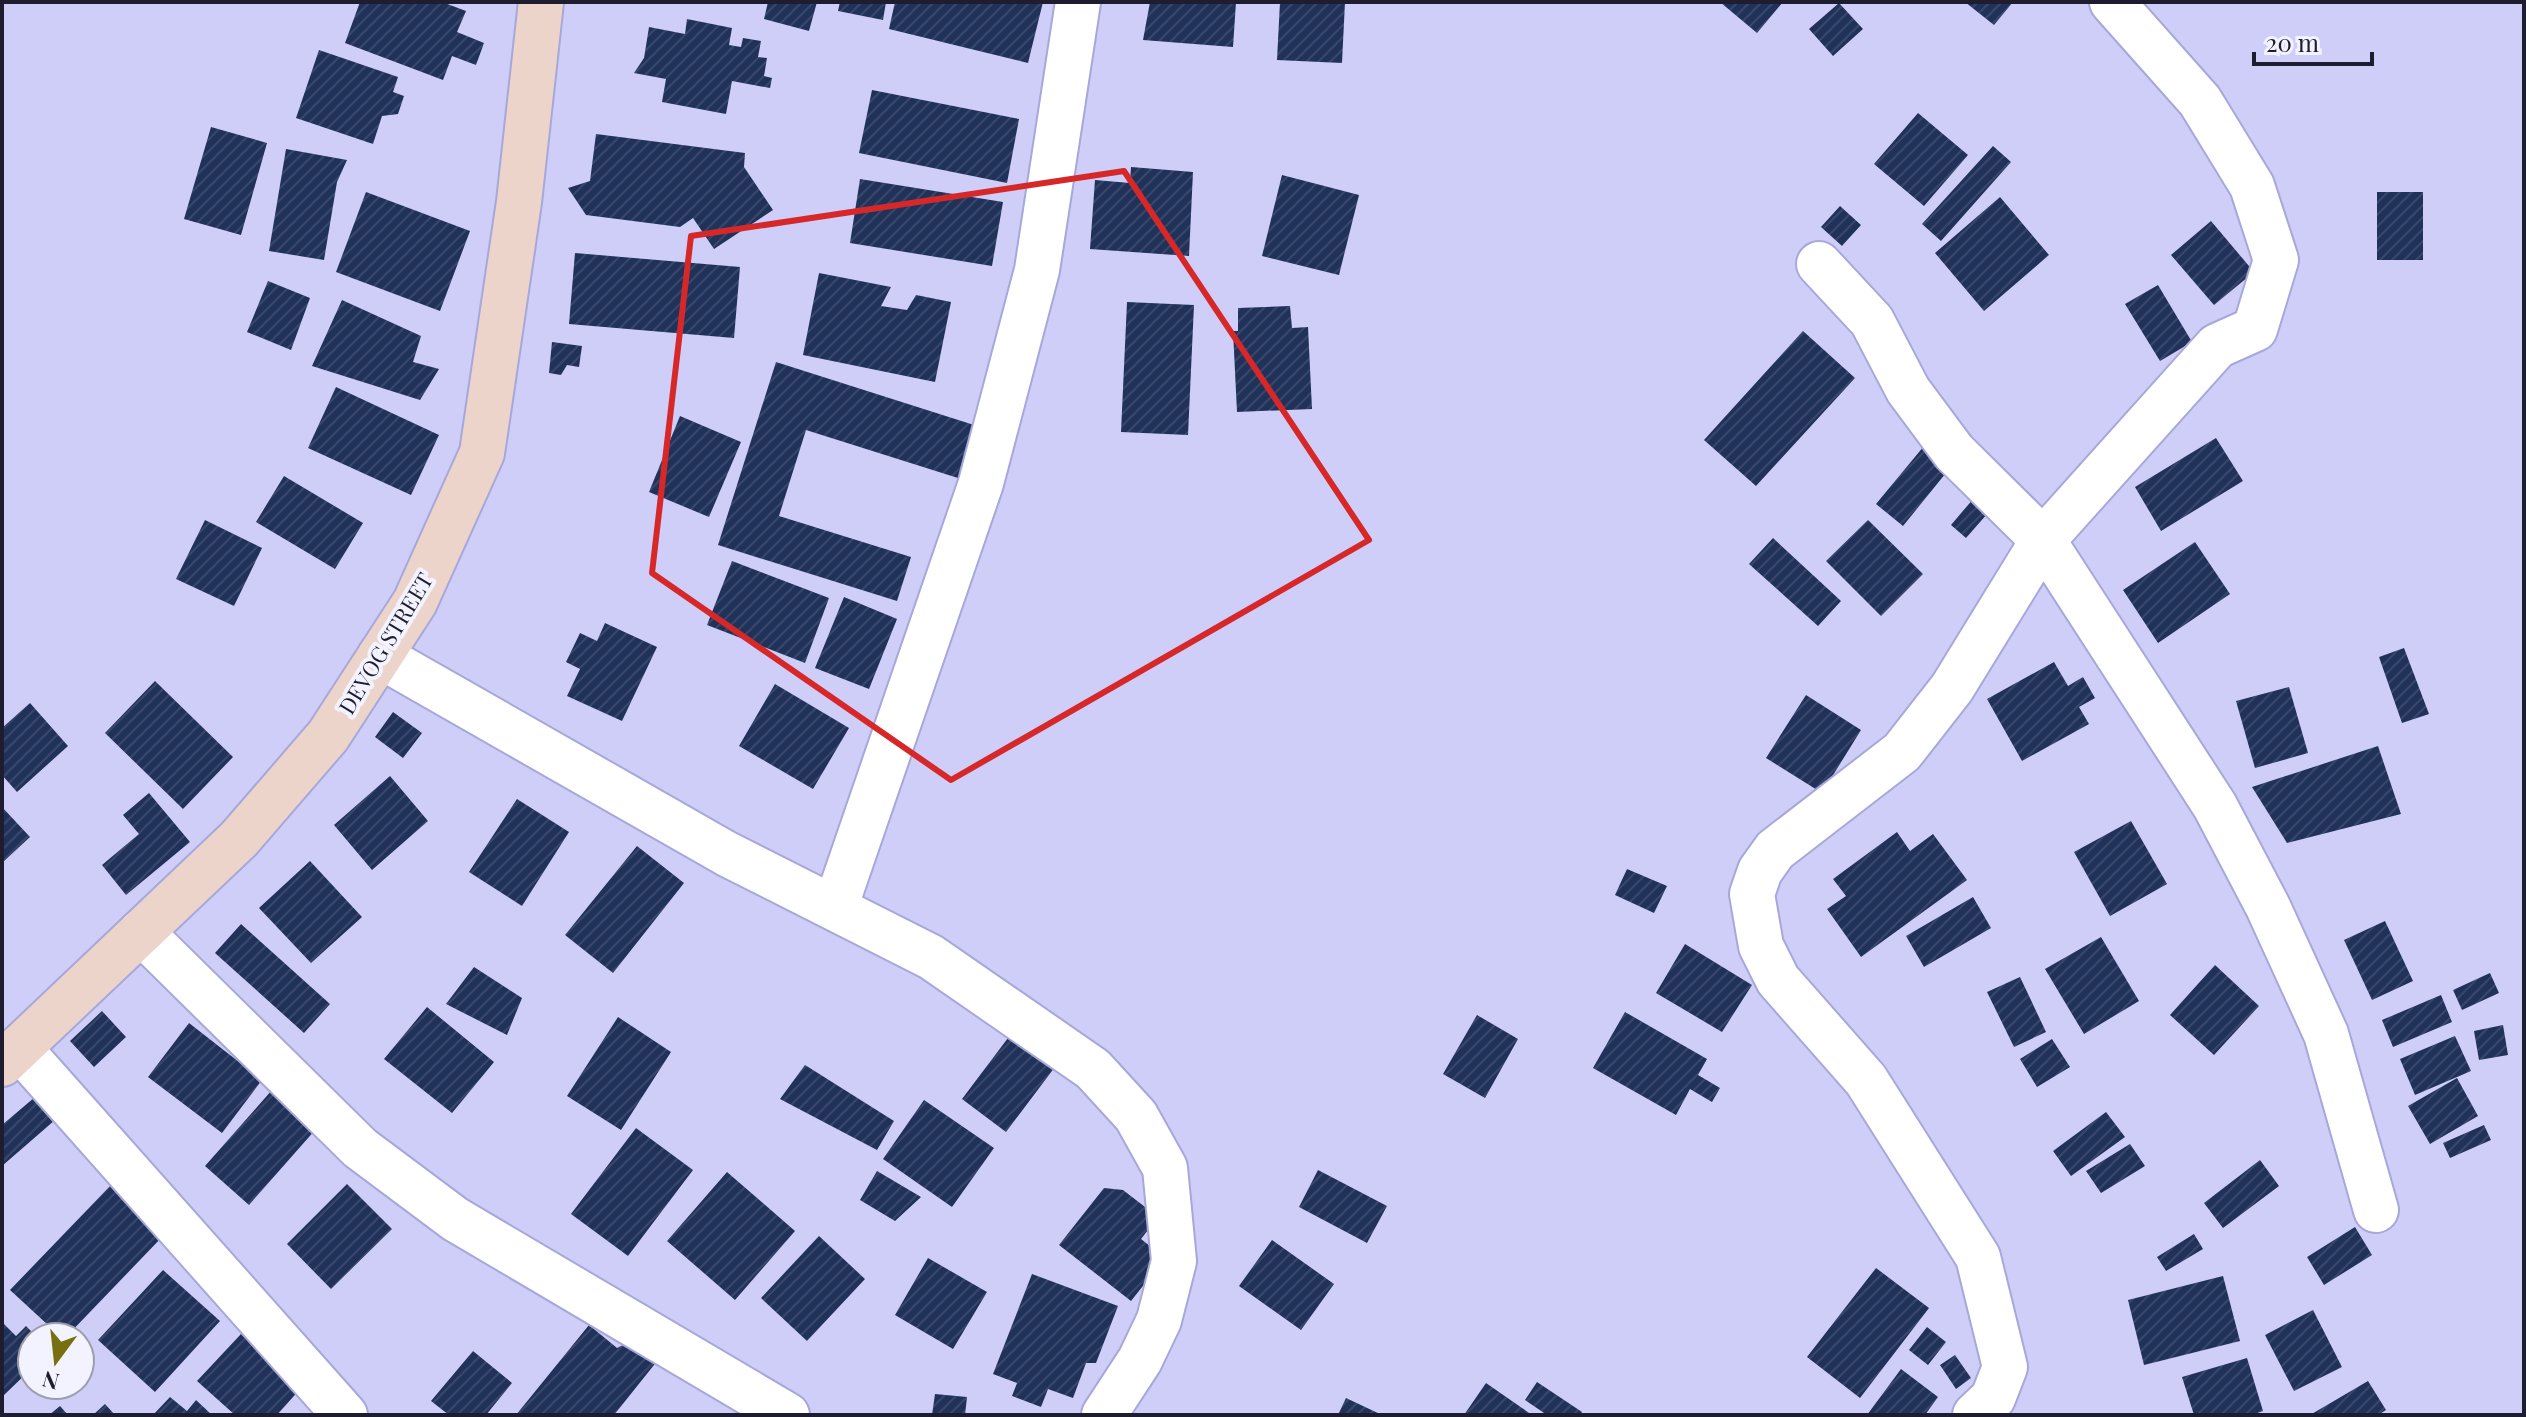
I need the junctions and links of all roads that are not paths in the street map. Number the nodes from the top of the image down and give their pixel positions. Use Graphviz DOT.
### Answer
graph roads {
  1 [pos="541,2"];
  2 [pos="1078,2"];
  3 [pos="2112,2"];
  4 [pos="1819,264"];
  5 [pos="2043,540"];
  6 [pos="380,656"];
  7 [pos="835,908"];
  8 [pos="141,932"];
  9 [pos="10,1056"];
  10 [pos="2376,1210"];
  11 [pos="345,1415"];
  12 [pos="787,1415"];
  13 [pos="1104,1415"];
  14 [pos="1975,1415"];
  1 -- 6 [label="street, DEVOG STREET"];
  2 -- 7 [label="street"];
  3 -- 5 [label="street"];
  4 -- 5 [label="street"];
  5 -- 10 [label="street"];
  5 -- 14 [label="street"];
  6 -- 7 [label="street"];
  6 -- 8 [label="street, DEVOG STREET"];
  7 -- 13 [label="street"];
  8 -- 9 [label="street, DEVOG STREET"];
  8 -- 12 [label="street"];
  9 -- 11 [label="street"];
}
